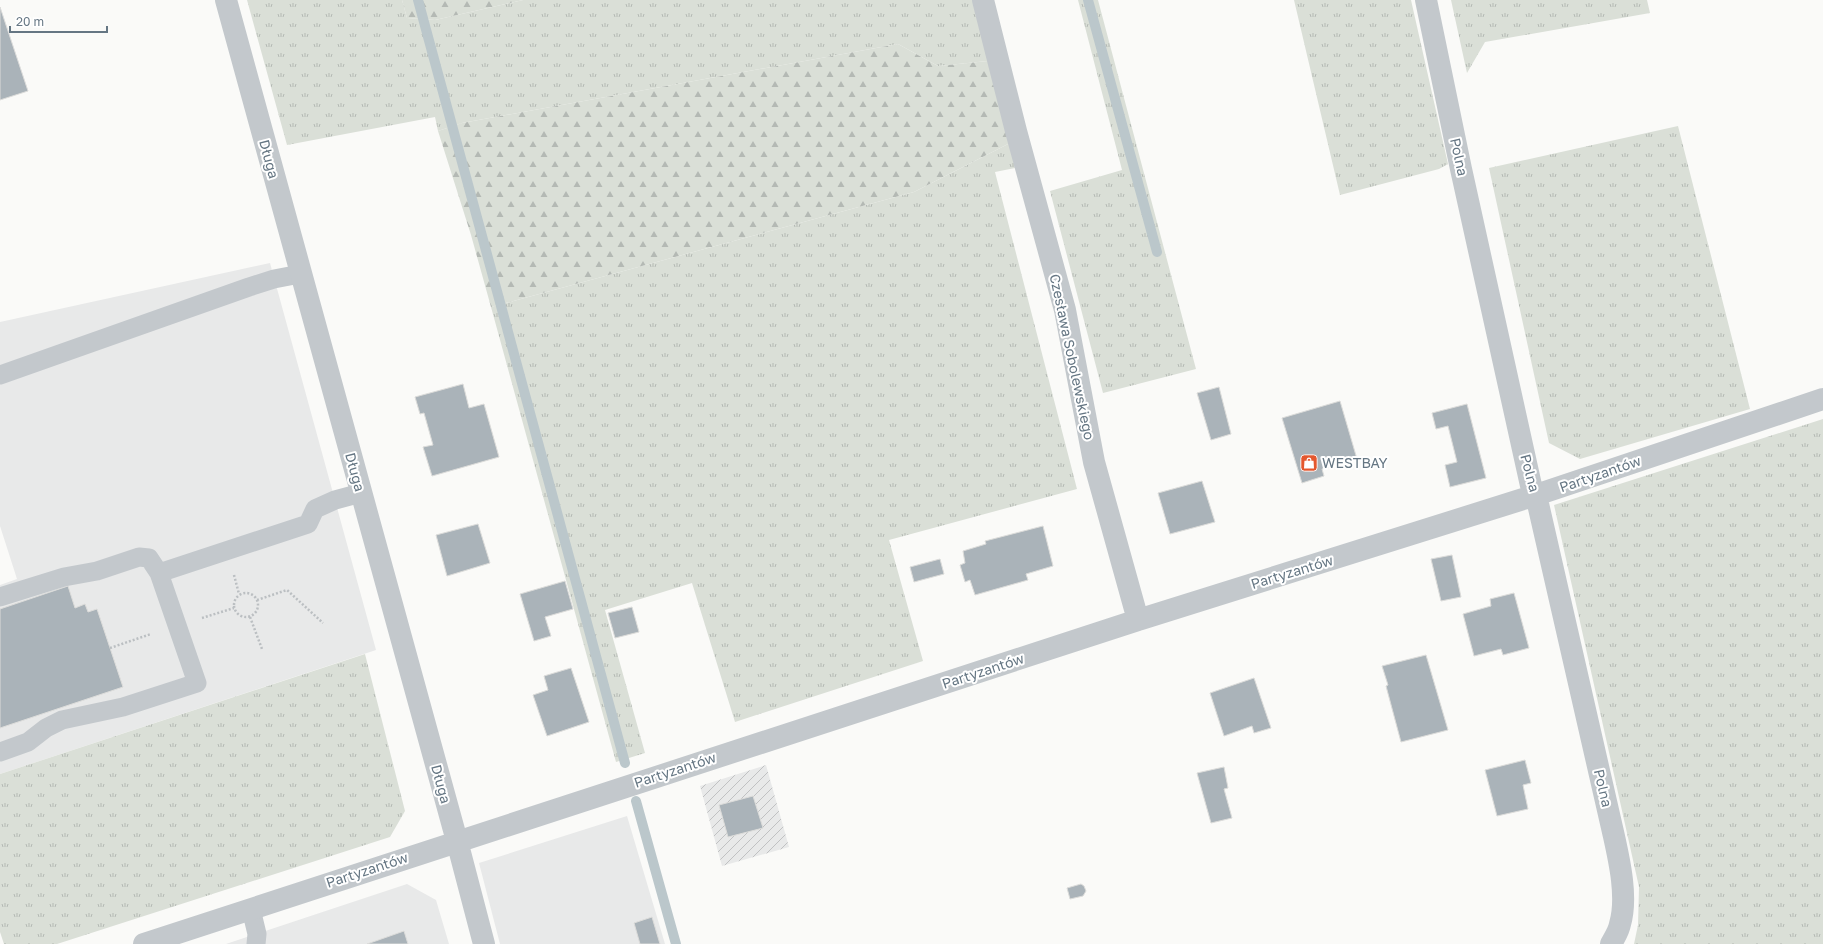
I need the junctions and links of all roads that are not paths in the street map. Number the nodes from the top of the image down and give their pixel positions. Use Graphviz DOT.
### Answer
graph roads {
  1 [pos="226,0"];
  2 [pos="983,0"];
  3 [pos="1426,0"];
  4 [pos="300,274"];
  5 [pos="0,375"];
  6 [pos="1823,398"];
  7 [pos="361,493"];
  8 [pos="1536,495"];
  9 [pos="159,573"];
  10 [pos="0,597"];
  11 [pos="1138,620"];
  12 [pos="0,752"];
  13 [pos="457,841"];
  14 [pos="251,909"];
  15 [pos="144,944"];
  16 [pos="256,944"];
  17 [pos="484,944"];
  18 [pos="1611,944"];
  1 -- 4 [label="street, Długa"];
  2 -- 11 [label="street, Czesława Sobolewskiego"];
  3 -- 8 [label="street, Polna"];
  4 -- 5 [label="lane"];
  4 -- 7 [label="street, Długa"];
  6 -- 8 [label="street, Partyzantów"];
  7 -- 9 [label="lane"];
  7 -- 13 [label="street, Długa"];
  8 -- 11 [label="street, Partyzantów"];
  8 -- 18 [label="street, Polna"];
  9 -- 10 [label="lane"];
  9 -- 12 [label="lane"];
  11 -- 13 [label="street, Partyzantów"];
  13 -- 14 [label="street, Partyzantów"];
  13 -- 17 [label="street, Długa"];
  14 -- 15 [label="street, Partyzantów"];
  14 -- 16 [label="lane"];
}
